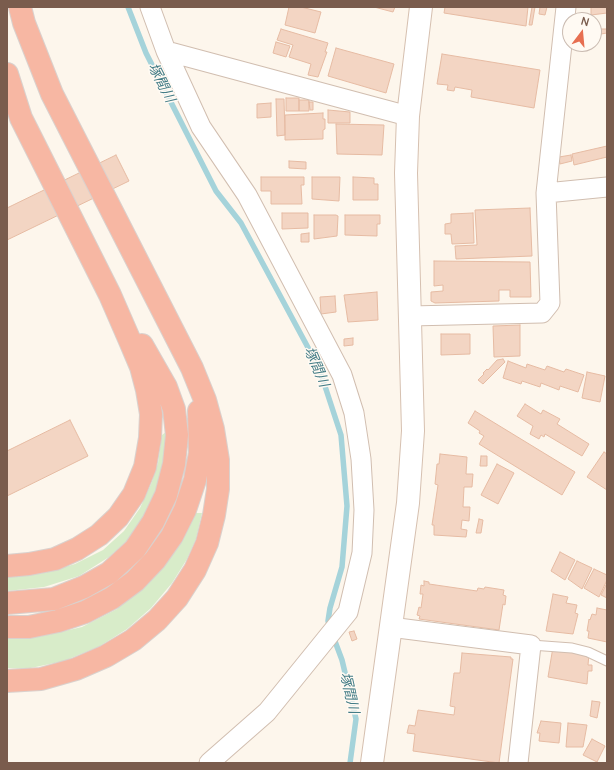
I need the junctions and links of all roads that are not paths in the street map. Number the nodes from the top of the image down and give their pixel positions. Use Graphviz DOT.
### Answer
graph roads {
  1 [pos="150,7"];
  2 [pos="422,7"];
  3 [pos="566,7"];
  4 [pos="24,12"];
  5 [pos="166,51"];
  6 [pos="7,74"];
  7 [pos="408,116"];
  8 [pos="607,187"];
  9 [pos="546,193"];
  10 [pos="110,295"];
  11 [pos="410,316"];
  12 [pos="192,368"];
  13 [pos="7,566"];
  14 [pos="7,604"];
  15 [pos="7,627"];
  16 [pos="390,627"];
  17 [pos="531,645"];
  18 [pos="607,661"];
  19 [pos="7,681"];
  20 [pos="210,763"];
  21 [pos="372,763"];
  22 [pos="518,763"];
  1 -- 5 [label="street"];
  2 -- 7 [label="street"];
  3 -- 9 [label="street"];
  4 -- 12 [label="highway"];
  5 -- 7 [label="street"];
  5 -- 20 [label="street"];
  6 -- 10 [label="highway"];
  7 -- 11 [label="street"];
  8 -- 9 [label="street"];
  9 -- 11 [label="street"];
  10 -- 13 [label="highway"];
  10 -- 14 [label="highway"];
  11 -- 16 [label="street"];
  12 -- 15 [label="highway"];
  12 -- 19 [label="highway"];
  16 -- 17 [label="street"];
  16 -- 21 [label="street"];
  17 -- 18 [label="lane"];
  17 -- 22 [label="street"];
}
